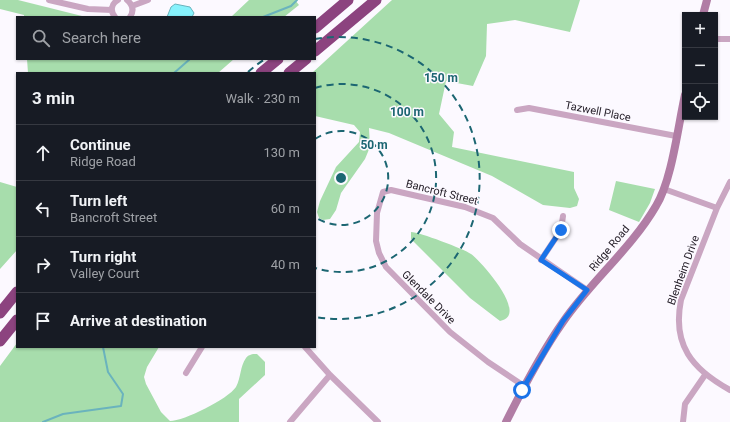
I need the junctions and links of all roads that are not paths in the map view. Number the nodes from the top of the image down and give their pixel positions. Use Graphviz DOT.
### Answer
graph roads {
  1 [pos="49,0"];
  2 [pos="118,0"];
  3 [pos="127,0"];
  4 [pos="148,0"];
  5 [pos="348,0"];
  6 [pos="376,0"];
  7 [pos="707,0"];
  8 [pos="132,6"];
  9 [pos="112,10"];
  10 [pos="704,12"];
  11 [pos="115,16"];
  12 [pos="130,16"];
  13 [pos="316,27"];
  14 [pos="718,39"];
  15 [pos="730,40"];
  16 [pos="316,50"];
  17 [pos="277,60"];
  18 [pos="305,60"];
  19 [pos="262,72"];
  20 [pos="290,72"];
  21 [pos="682,109"];
  22 [pos="517,110"];
  23 [pos="676,136"];
  24 [pos="730,182"];
  25 [pos="664,189"];
  26 [pos="386,192"];
  27 [pos="717,208"];
  28 [pos="563,216"];
  29 [pos="541,260"];
  30 [pos="587,290"];
  31 [pos="16,293"];
  32 [pos="0,313"];
  33 [pos="16,321"];
  34 [pos="0,341"];
  35 [pos="201,348"];
  36 [pos="306,348"];
  37 [pos="186,373"];
  38 [pos="330,375"];
  39 [pos="706,375"];
  40 [pos="524,386"];
  41 [pos="730,390"];
  42 [pos="290,422"];
  43 [pos="378,422"];
  44 [pos="506,422"];
  45 [pos="683,422"];
  1 -- 9 [label="street"];
  2 -- 9 [label="street"];
  3 -- 8 [label="street"];
  4 -- 8 [label="street"];
  5 -- 13 [label="highway"];
  6 -- 16 [label="highway"];
  7 -- 10 [label="street"];
  8 -- 12 [label="street"];
  9 -- 11 [label="street"];
  14 -- 15 [label="street"];
  17 -- 19 [label="highway"];
  18 -- 20 [label="highway"];
  21 -- 23 [label="street, Ridge Road"];
  22 -- 23 [label="street, Tazwell Place"];
  23 -- 25 [label="street, Ridge Road"];
  24 -- 27 [label="street, Blenheim Drive"];
  25 -- 27 [label="street"];
  25 -- 30 [label="street, Ridge Road"];
  26 -- 29 [label="street, Bancroft Street"];
  26 -- 40 [label="street, Glendale Drive"];
  27 -- 39 [label="street, Blenheim Drive"];
  28 -- 29 [label="street"];
  29 -- 30 [label="street, Bancroft Street"];
  30 -- 40 [label="street, Ridge Road"];
  31 -- 32 [label="highway"];
  33 -- 34 [label="highway"];
  35 -- 37 [label="street"];
  36 -- 38 [label="street"];
  38 -- 42 [label="street"];
  38 -- 43 [label="street"];
  39 -- 41 [label="street, Blenheim Drive"];
  39 -- 45 [label="street"];
  40 -- 44 [label="street, Ridge Road"];
}
